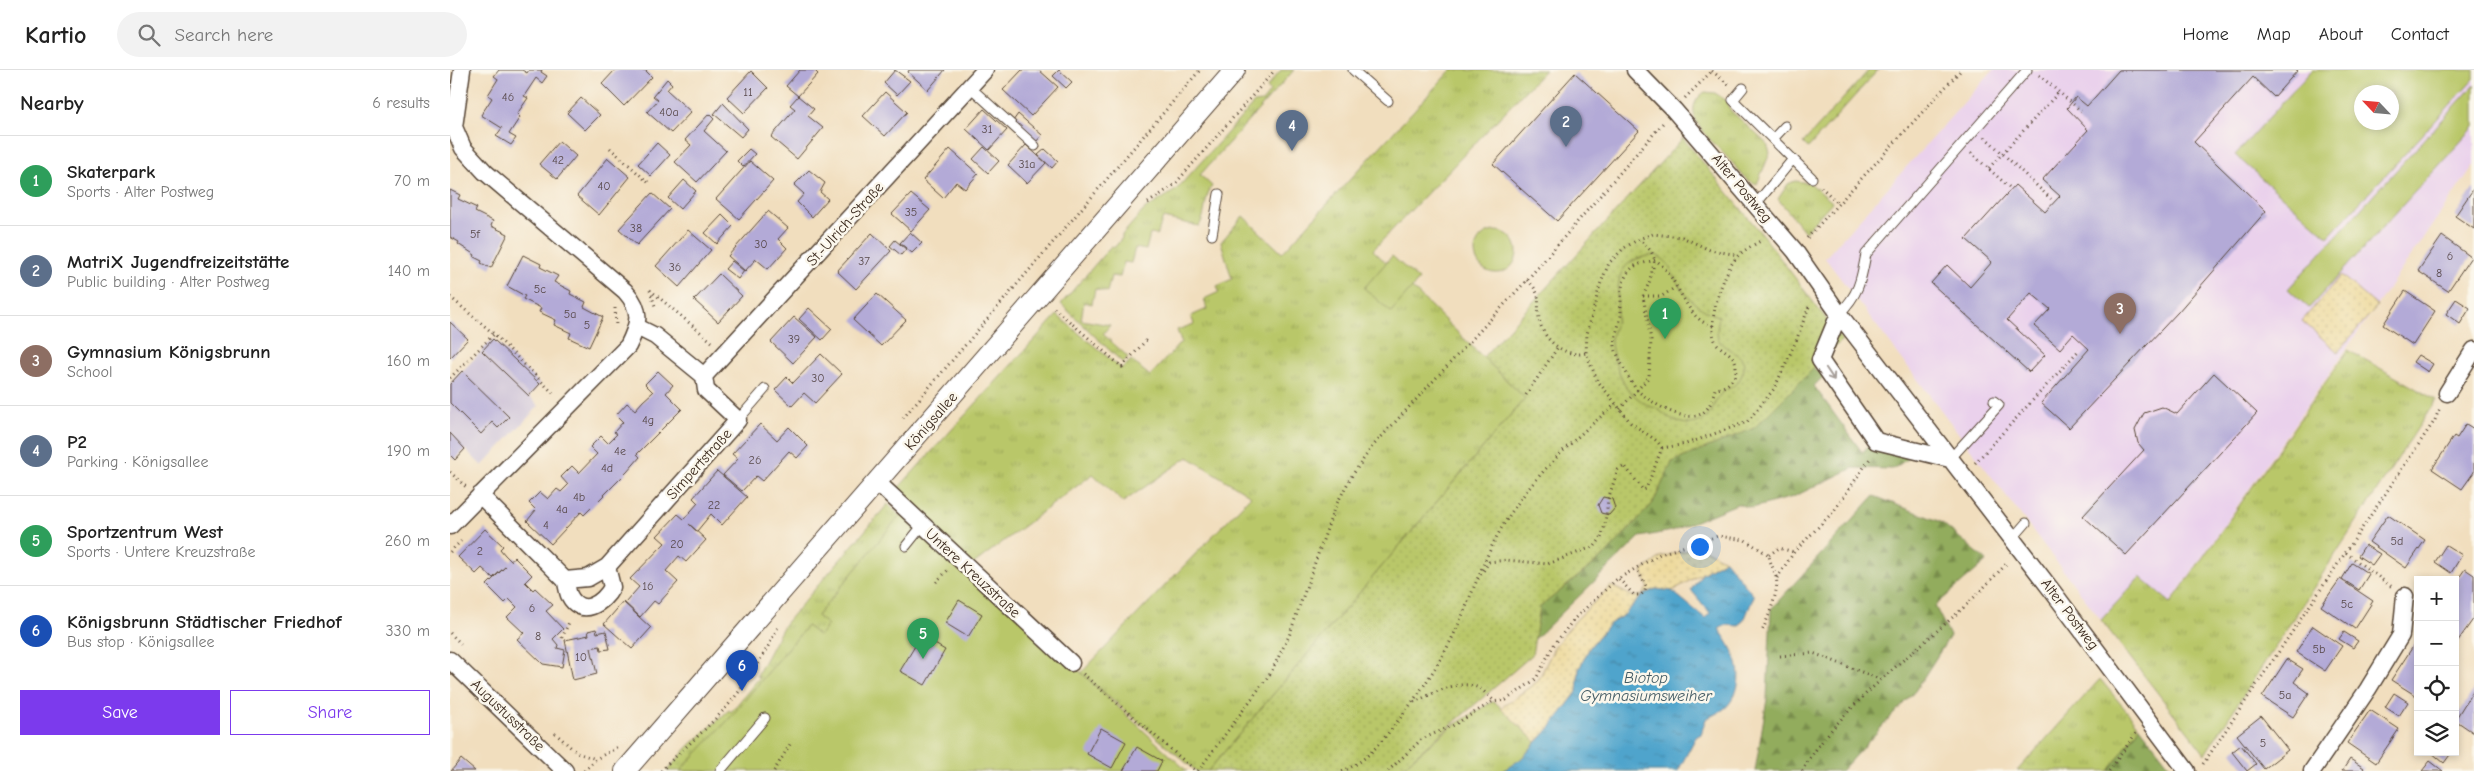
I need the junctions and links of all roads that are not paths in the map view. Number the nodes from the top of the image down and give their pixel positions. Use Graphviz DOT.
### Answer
graph roads {
  1 [pos="462,70"];
  2 [pos="985,70"];
  3 [pos="1235,70"];
  4 [pos="1353,70"];
  5 [pos="1635,70"];
  6 [pos="2027,70"];
  7 [pos="970,87"];
  8 [pos="1741,91"];
  9 [pos="1388,101"];
  10 [pos="1785,126"];
  11 [pos="1773,139"];
  12 [pos="1035,146"];
  13 [pos="1793,159"];
  14 [pos="1812,178"];
  15 [pos="1219,194"];
  16 [pos="1756,204"];
  17 [pos="1212,235"];
  18 [pos="1840,314"];
  19 [pos="637,327"];
  20 [pos="2474,350"];
  21 [pos="704,376"];
  22 [pos="765,390"];
  23 [pos="2447,392"];
  24 [pos="1994,401"];
  25 [pos="738,420"];
  26 [pos="1950,459"];
  27 [pos="877,482"];
  28 [pos="480,495"];
  29 [pos="2026,523"];
  30 [pos="450,526"];
  31 [pos="922,526"];
  32 [pos="2016,544"];
  33 [pos="906,546"];
  34 [pos="607,567"];
  35 [pos="565,580"];
  36 [pos="2405,596"];
  37 [pos="450,660"];
  38 [pos="1071,663"];
  39 [pos="765,718"];
  40 [pos="2195,769"];
  41 [pos="565,771"];
  42 [pos="626,771"];
  43 [pos="720,771"];
  44 [pos="2312,771"];
  1 -- 19 [label="street"];
  2 -- 7 [label="street, St.-Ulrich-Straße"];
  3 -- 27 [label="street, Königsallee"];
  4 -- 9 [label="lane"];
  5 -- 16 [label="street, Alter Postweg"];
  6 -- 18 [label="lane"];
  7 -- 12 [label="lane"];
  7 -- 21 [label="street, St.-Ulrich-Straße"];
  8 -- 11 [label="lane"];
  10 -- 11 [label="lane"];
  11 -- 13 [label="lane"];
  13 -- 14 [label="lane"];
  13 -- 16 [label="lane"];
  15 -- 17 [label="lane"];
  16 -- 18 [label="street, Alter Postweg"];
  18 -- 26 [label="street, Alter Postweg"];
  18 -- 26 [label="street, one-way"];
  19 -- 21 [label="street, Simpertstraße"];
  19 -- 28 [label="street"];
  20 -- 23 [label="street"];
  21 -- 25 [label="street, Simpertstraße"];
  22 -- 25 [label="lane"];
  24 -- 26 [label="lane"];
  25 -- 34 [label="street, Simpertstraße"];
  26 -- 32 [label="street, Alter Postweg"];
  27 -- 31 [label="street, Untere Kreuzstraße"];
  27 -- 42 [label="street, Königsallee"];
  28 -- 30 [label="street"];
  28 -- 35 [label="street"];
  29 -- 32 [label="lane"];
  31 -- 33 [label="lane"];
  31 -- 38 [label="street, Untere Kreuzstraße"];
  32 -- 40 [label="street, Alter Postweg"];
  34 -- 35 [label="street, Simpertstraße"];
  34 -- 35 [label="street"];
  36 -- 44 [label="street"];
  37 -- 41 [label="street, Augustusstraße"];
  39 -- 43 [label="lane"];
}
